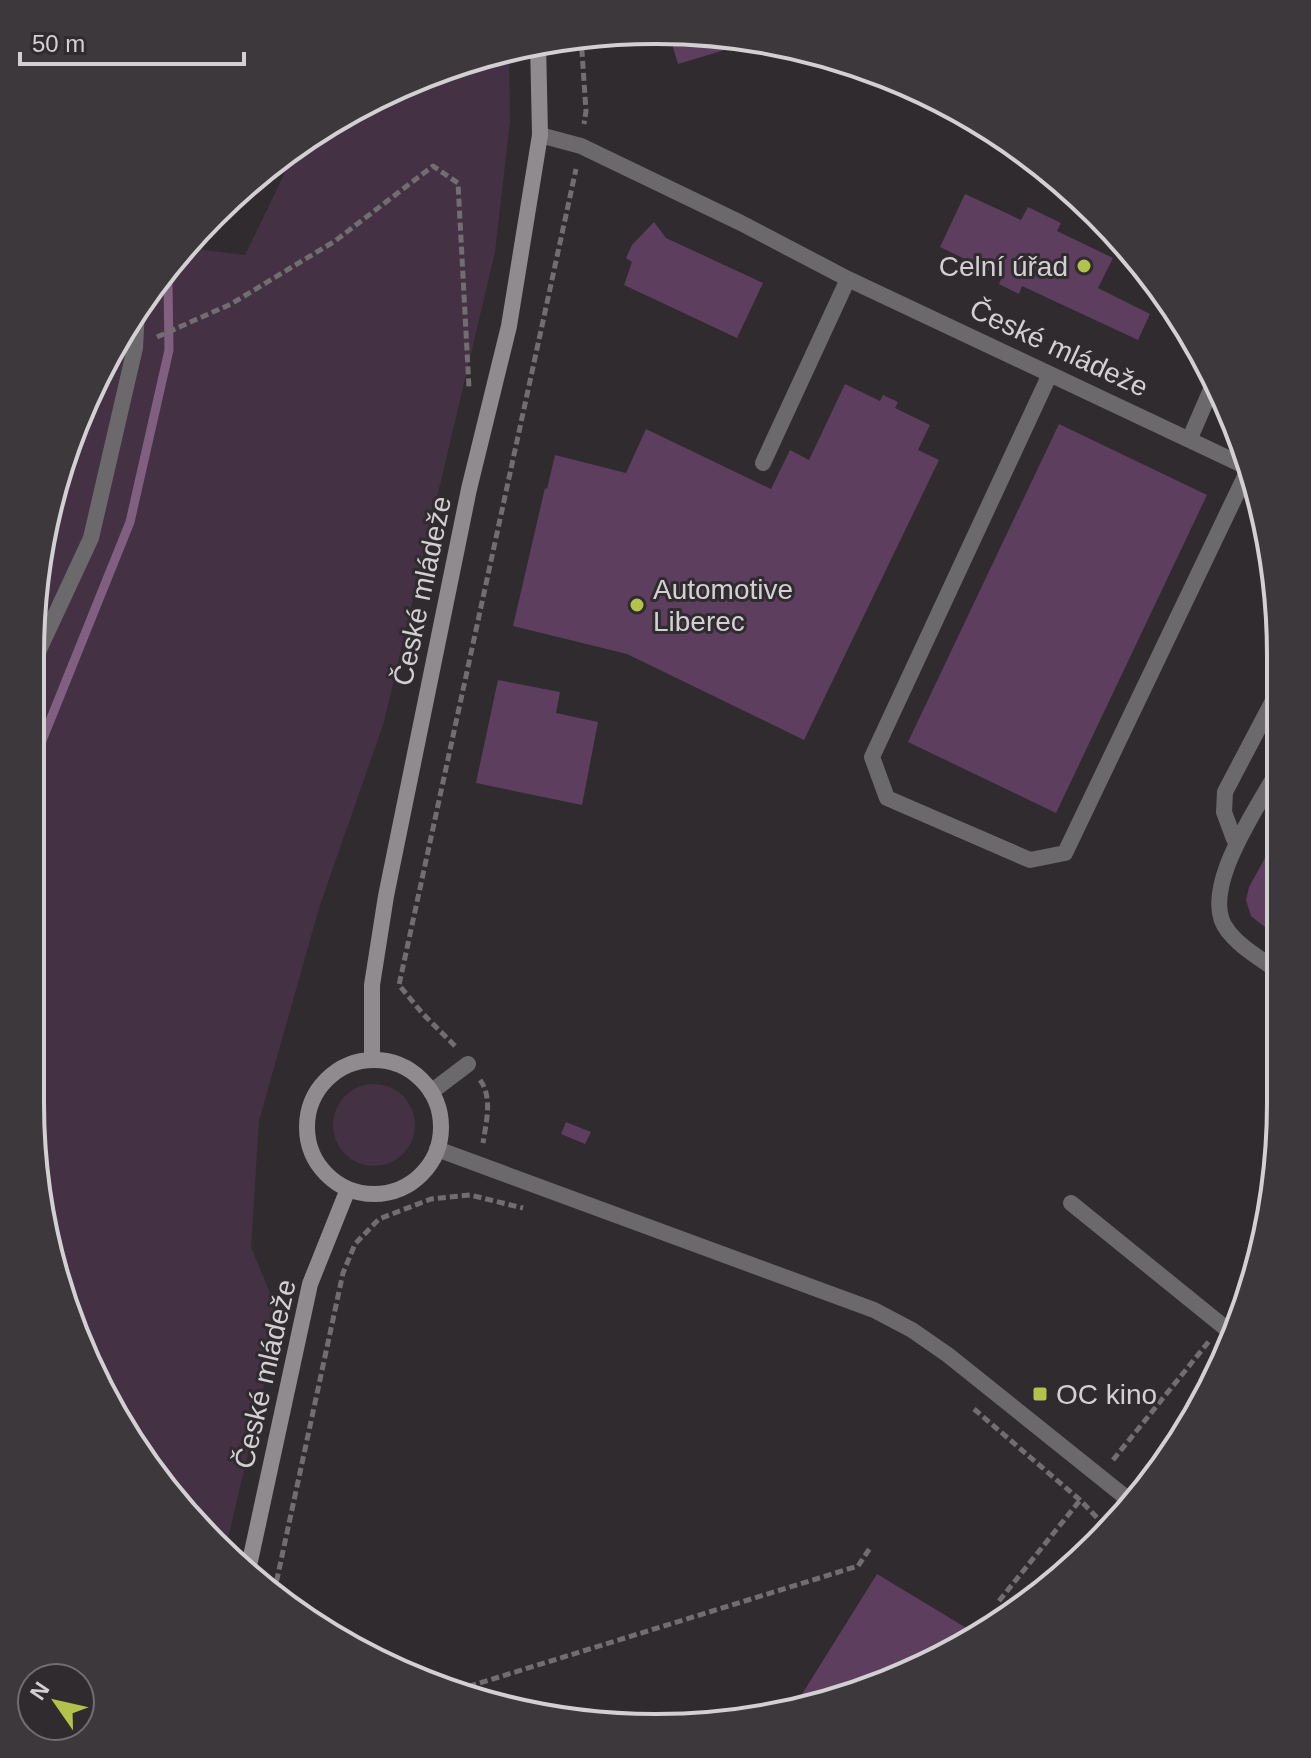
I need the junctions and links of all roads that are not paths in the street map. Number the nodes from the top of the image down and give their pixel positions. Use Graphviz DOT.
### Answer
graph roads {
  1 [pos="538,56"];
  2 [pos="540,135"];
  3 [pos="848,279"];
  4 [pos="136,334"];
  5 [pos="1050,374"];
  6 [pos="1209,395"];
  7 [pos="1190,438"];
  8 [pos="1236,461"];
  9 [pos="763,463"];
  10 [pos="1242,484"];
  11 [pos="44,638"];
  12 [pos="1267,712"];
  13 [pos="1267,791"];
  14 [pos="1234,839"];
  15 [pos="1267,963"];
  16 [pos="372,1060"];
  17 [pos="468,1064"];
  18 [pos="431,1092"];
  19 [pos="437,1149"];
  20 [pos="348,1189"];
  21 [pos="1071,1203"];
  22 [pos="1224,1327"];
  23 [pos="1124,1496"];
  24 [pos="250,1560"];
  1 -- 2 [label="street, České mládeže"];
  2 -- 3 [label="street, České mládeže"];
  2 -- 16 [label="street, České mládeže"];
  3 -- 5 [label="street, České mládeže"];
  3 -- 9 [label="street"];
  4 -- 11 [label="street"];
  5 -- 7 [label="street, České mládeže"];
  5 -- 10 [label="street"];
  6 -- 7 [label="street"];
  7 -- 8 [label="street, České mládeže"];
  12 -- 14 [label="street"];
  13 -- 15 [label="street"];
  16 -- 18 [label="street"];
  16 -- 20 [label="street"];
  17 -- 18 [label="street"];
  18 -- 19 [label="street"];
  19 -- 20 [label="street"];
  19 -- 23 [label="street"];
  20 -- 24 [label="street, České mládeže"];
  21 -- 22 [label="street"];
}
